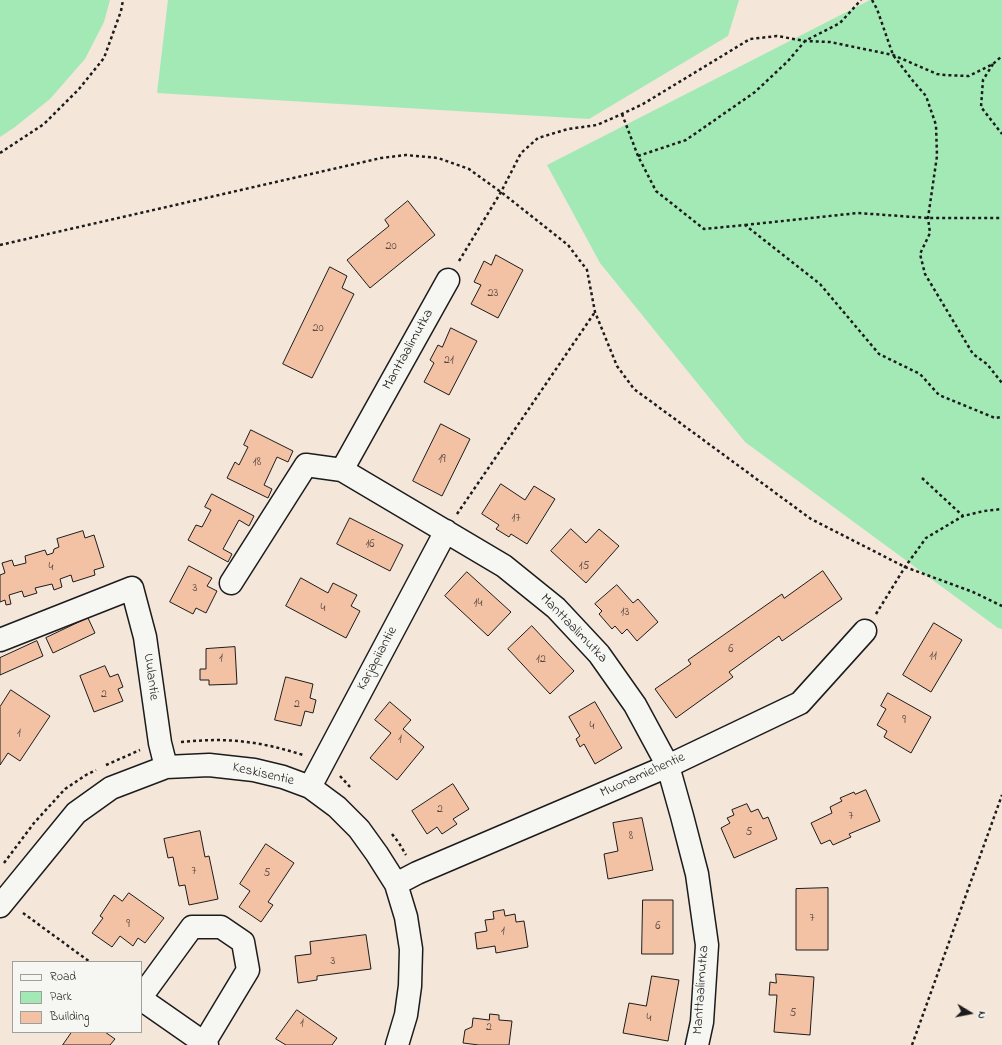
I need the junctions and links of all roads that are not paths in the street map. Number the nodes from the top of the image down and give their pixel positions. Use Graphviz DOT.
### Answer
graph roads {
  1 [pos="448,280"];
  2 [pos="342,470"];
  3 [pos="446,531"];
  4 [pos="231,583"];
  5 [pos="865,631"];
  6 [pos="0,640"];
  7 [pos="668,766"];
  8 [pos="166,767"];
  9 [pos="310,787"];
  10 [pos="396,884"];
  11 [pos="2,901"];
  12 [pos="142,997"];
  13 [pos="142,999"];
  14 [pos="206,1044"];
  15 [pos="397,1045"];
  16 [pos="697,1045"];
  1 -- 2 [label="street, Manttaalimutka"];
  2 -- 3 [label="street, Manttaalimutka"];
  2 -- 4 [label="street"];
  3 -- 7 [label="street, Manttaalimutka"];
  3 -- 9 [label="street, Karjapiiantie"];
  5 -- 7 [label="street, Muonamiehentie"];
  6 -- 8 [label="street, Uulantie"];
  7 -- 10 [label="street, Muonamiehentie"];
  7 -- 16 [label="street, Manttaalimutka"];
  8 -- 9 [label="street, Keskisentie"];
  8 -- 11 [label="street, Keskisentie"];
  9 -- 10 [label="street, Keskisentie"];
  10 -- 15 [label="street, Keskisentie"];
  12 -- 14 [label="street"];
  13 -- 14 [label="street"];
}
